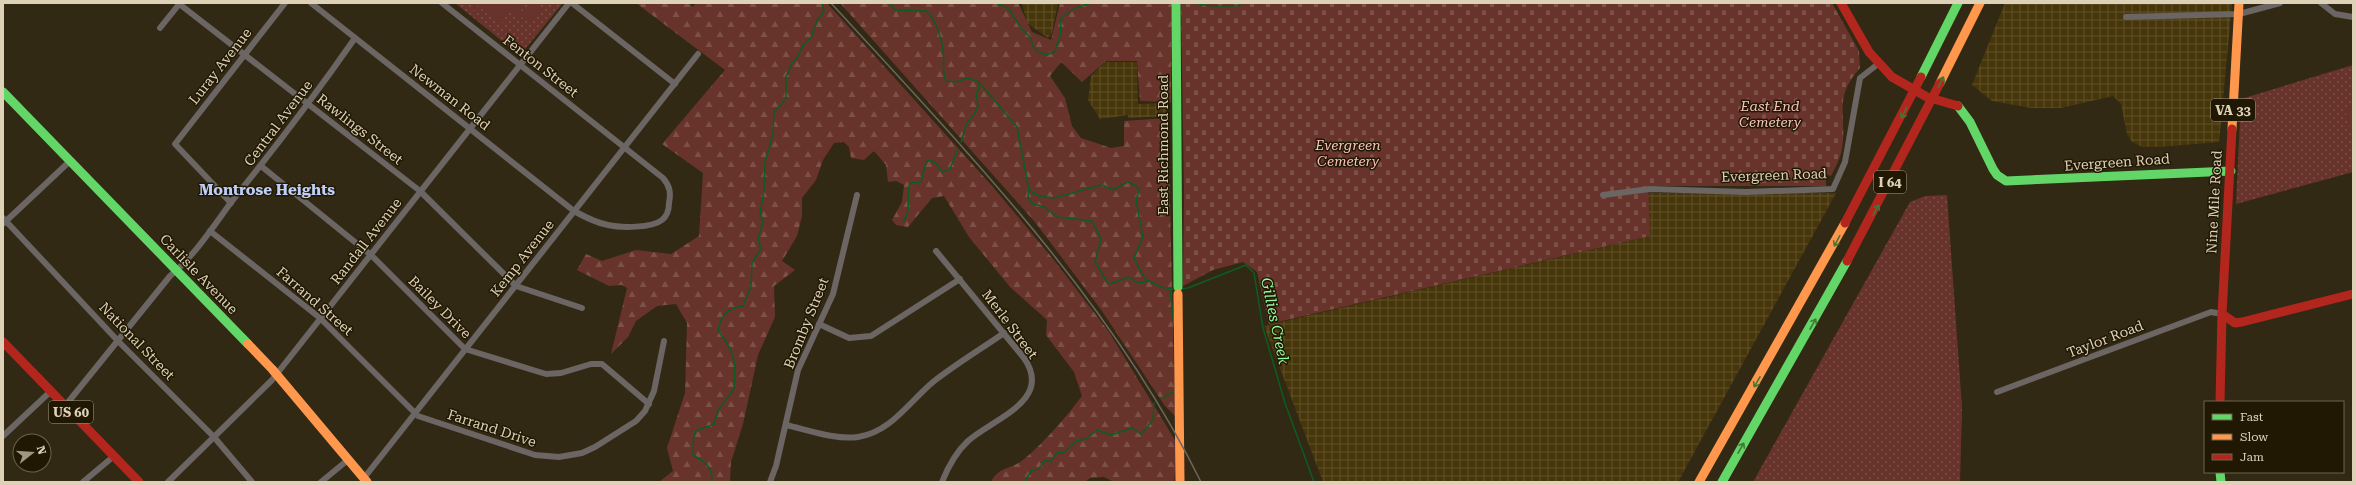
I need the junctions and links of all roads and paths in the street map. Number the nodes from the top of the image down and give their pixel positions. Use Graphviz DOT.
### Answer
graph roads {
  1 [pos="179,3"];
  2 [pos="285,3"];
  3 [pos="311,3"];
  4 [pos="442,3"];
  5 [pos="570,3"];
  6 [pos="1176,3"];
  7 [pos="1841,3"];
  8 [pos="1958,3"];
  9 [pos="1980,3"];
  10 [pos="2239,3"];
  11 [pos="2280,3"];
  12 [pos="2321,3"];
  13 [pos="2239,14"];
  14 [pos="2126,17"];
  15 [pos="2353,17"];
  16 [pos="160,28"];
  17 [pos="355,38"];
  18 [pos="244,54"];
  19 [pos="698,54"];
  20 [pos="520,64"];
  21 [pos="1878,64"];
  22 [pos="675,84"];
  23 [pos="3,92"];
  24 [pos="308,104"];
  25 [pos="470,128"];
  26 [pos="624,148"];
  27 [pos="70,161"];
  28 [pos="261,166"];
  29 [pos="2230,171"];
  30 [pos="420,191"];
  31 [pos="857,195"];
  32 [pos="1603,195"];
  33 [pos="231,203"];
  34 [pos="574,211"];
  35 [pos="4,221"];
  36 [pos="660,221"];
  37 [pos="210,231"];
  38 [pos="936,251"];
  39 [pos="370,255"];
  40 [pos="176,271"];
  41 [pos="960,279"];
  42 [pos="516,286"];
  43 [pos="2353,294"];
  44 [pos="582,308"];
  45 [pos="2222,314"];
  46 [pos="320,318"];
  47 [pos="819,324"];
  48 [pos="1004,333"];
  49 [pos="664,340"];
  50 [pos="118,341"];
  51 [pos="3,342"];
  52 [pos="465,349"];
  53 [pos="277,374"];
  54 [pos="51,391"];
  55 [pos="1997,392"];
  56 [pos="2220,401"];
  57 [pos="649,404"];
  58 [pos="65,406"];
  59 [pos="415,413"];
  60 [pos="786,425"];
  61 [pos="3,436"];
  62 [pos="214,438"];
  63 [pos="114,456"];
  64 [pos="349,459"];
  65 [pos="366,480"];
  66 [pos="83,482"];
  67 [pos="139,482"];
  68 [pos="168,482"];
  69 [pos="252,482"];
  70 [pos="322,482"];
  71 [pos="770,482"];
  72 [pos="942,482"];
  73 [pos="1180,482"];
  74 [pos="1699,482"];
  75 [pos="1722,482"];
  1 -- 16 [label="street"];
  1 -- 18 [label="street, Rawlings Street"];
  2 -- 18 [label="street, Luray Avenue"];
  3 -- 17 [label="street, Newman Road"];
  4 -- 20 [label="street, Fenton Street"];
  5 -- 20 [label="street, Randall Avenue"];
  5 -- 22 [label="street"];
  6 -- 73 [label="main road, East Richmond Road"];
  7 -- 21 [label="main road"];
  8 -- 74 [label="main road, I 64, one-way"];
  75 -- 9 [label="main road, I 64, one-way"];
  10 -- 13 [label="main road, Nine Mile Road / VA 33"];
  11 -- 13 [label="street"];
  12 -- 15 [label="street"];
  13 -- 14 [label="street"];
  13 -- 29 [label="main road, Nine Mile Road / VA 33"];
  17 -- 24 [label="street, Central Avenue"];
  17 -- 25 [label="street, Newman Road"];
  18 -- 24 [label="street, Rawlings Street"];
  18 -- 33 [label="street, Luray Avenue"];
  19 -- 22 [label="street, Kemp Avenue"];
  20 -- 25 [label="street, Randall Avenue"];
  20 -- 26 [label="street, Fenton Street"];
  21 -- 29 [label="main road, Evergreen Road, bridge"];
  21 -- 32 [label="street, Evergreen Road"];
  22 -- 26 [label="street, Kemp Avenue"];
  23 -- 27 [label="main road, Carlisle Avenue"];
  24 -- 28 [label="street, Central Avenue"];
  24 -- 30 [label="street, Rawlings Street"];
  25 -- 30 [label="street, Randall Avenue"];
  25 -- 34 [label="street, Newman Road"];
  26 -- 34 [label="street, Kemp Avenue"];
  26 -- 36 [label="street, Fenton Street"];
  27 -- 35 [label="street"];
  27 -- 40 [label="main road, Carlisle Avenue"];
  28 -- 33 [label="street, Central Avenue"];
  28 -- 39 [label="street, Bailey Drive"];
  29 -- 45 [label="main road, Nine Mile Road / VA 33"];
  30 -- 39 [label="street, Randall Avenue"];
  30 -- 42 [label="street, Rawlings Street"];
  31 -- 47 [label="street, Bromby Street"];
  33 -- 37 [label="street, Central Avenue"];
  34 -- 36 [label="street, Newman Road"];
  34 -- 42 [label="street, Kemp Avenue"];
  35 -- 50 [label="street, National Street"];
  37 -- 40 [label="street, Central Avenue"];
  37 -- 46 [label="street, Farrand Street"];
  38 -- 41 [label="street, Merle Street"];
  39 -- 46 [label="street, Randall Avenue"];
  39 -- 52 [label="street, Bailey Drive"];
  40 -- 50 [label="street, Central Avenue"];
  40 -- 53 [label="main road, Carlisle Avenue"];
  41 -- 47 [label="street"];
  41 -- 48 [label="street, Merle Street"];
  42 -- 44 [label="street"];
  42 -- 52 [label="street, Kemp Avenue"];
  43 -- 45 [label="main road"];
  45 -- 55 [label="street, Taylor Road"];
  45 -- 56 [label="main road, Nine Mile Road / VA 33"];
  46 -- 53 [label="street, Randall Avenue"];
  46 -- 59 [label="street, Farrand Street"];
  47 -- 60 [label="street, Bromby Street"];
  48 -- 60 [label="street"];
  48 -- 72 [label="street, Merle Street"];
  49 -- 57 [label="street, Farrand Drive"];
  50 -- 58 [label="street, Central Avenue"];
  50 -- 62 [label="street, National Street"];
  51 -- 54 [label="main road, US 60"];
  52 -- 57 [label="street, Bailey Drive"];
  52 -- 59 [label="street, Kemp Avenue"];
  53 -- 62 [label="street, Randall Avenue"];
  53 -- 64 [label="main road, Carlisle Avenue"];
  54 -- 58 [label="main road, US 60"];
  54 -- 61 [label="street"];
  57 -- 59 [label="street, Farrand Drive"];
  58 -- 63 [label="main road, US 60"];
  59 -- 65 [label="street, Kemp Avenue"];
  60 -- 71 [label="street, Bromby Street"];
  62 -- 68 [label="street, Randall Avenue"];
  62 -- 69 [label="street, National Street"];
  63 -- 66 [label="street"];
  63 -- 67 [label="main road, US 60"];
  64 -- 65 [label="main road, Carlisle Avenue"];
  64 -- 70 [label="street"];
}
